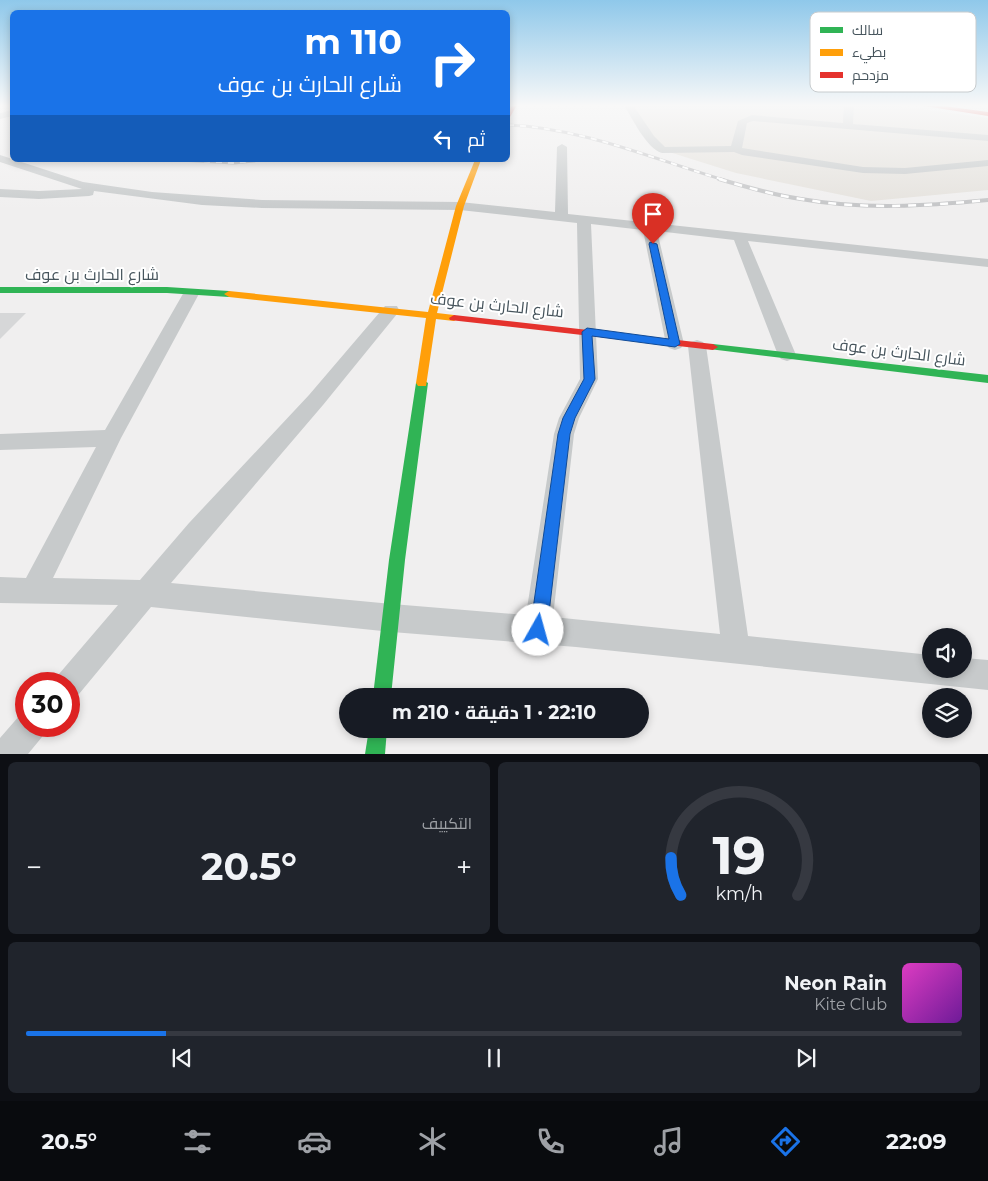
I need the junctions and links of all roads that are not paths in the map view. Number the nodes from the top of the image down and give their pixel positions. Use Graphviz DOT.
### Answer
graph roads {
  1 [pos="652,140"];
  2 [pos="738,140"];
  3 [pos="562,147"];
  4 [pos="736,148"];
  5 [pos="11,162"];
  6 [pos="477,162"];
  7 [pos="988,163"];
  8 [pos="112,190"];
  9 [pos="0,193"];
  10 [pos="460,206"];
  11 [pos="561,216"];
  12 [pos="584,219"];
  13 [pos="649,226"];
  14 [pos="739,236"];
  15 [pos="988,263"];
  16 [pos="0,290"];
  17 [pos="192,292"];
  18 [pos="392,310"];
  19 [pos="432,314"];
  20 [pos="587,332"];
  21 [pos="686,345"];
  22 [pos="787,355"];
  23 [pos="988,379"];
  24 [pos="111,438"];
  25 [pos="0,442"];
  26 [pos="0,590"];
  27 [pos="34,590"];
  28 [pos="145,594"];
  29 [pos="392,618"];
  30 [pos="538,630"];
  31 [pos="736,650"];
  32 [pos="78,672"];
  33 [pos="988,674"];
  34 [pos="383,688"];
  35 [pos="21,737"];
  36 [pos="377,738"];
  37 [pos="6,754"];
  38 [pos="374,754"];
  1 -- 4 [label="street"];
  2 -- 4 [label="street"];
  3 -- 11 [label="street"];
  4 -- 7 [label="street"];
  5 -- 8 [label="street"];
  6 -- 10 [label="street"];
  8 -- 9 [label="street"];
  8 -- 10 [label="street"];
  10 -- 11 [label="street"];
  10 -- 19 [label="street"];
  11 -- 12 [label="street"];
  12 -- 13 [label="street"];
  12 -- 20 [label="street"];
  13 -- 14 [label="street"];
  13 -- 21 [label="street"];
  14 -- 15 [label="street"];
  14 -- 22 [label="street"];
  16 -- 17 [label="street, شارع الحارث بن عوف"];
  17 -- 18 [label="street, شارع الحارث بن عوف"];
  17 -- 24 [label="street"];
  18 -- 19 [label="street, شارع الحارث بن عوف"];
  18 -- 28 [label="street"];
  19 -- 20 [label="street, شارع الحارث بن عوف"];
  19 -- 29 [label="street"];
  20 -- 21 [label="street, شارع الحارث بن عوف"];
  20 -- 30 [label="street"];
  21 -- 22 [label="street, شارع الحارث بن عوف"];
  21 -- 31 [label="street"];
  22 -- 23 [label="street, شارع الحارث بن عوف"];
  24 -- 25 [label="street"];
  24 -- 27 [label="street"];
  26 -- 27 [label="street"];
  27 -- 28 [label="street"];
  28 -- 29 [label="street"];
  28 -- 32 [label="street"];
  29 -- 30 [label="street"];
  29 -- 34 [label="street"];
  30 -- 31 [label="street"];
  31 -- 33 [label="street"];
  35 -- 37 [label="street"];
  36 -- 38 [label="street"];
}
